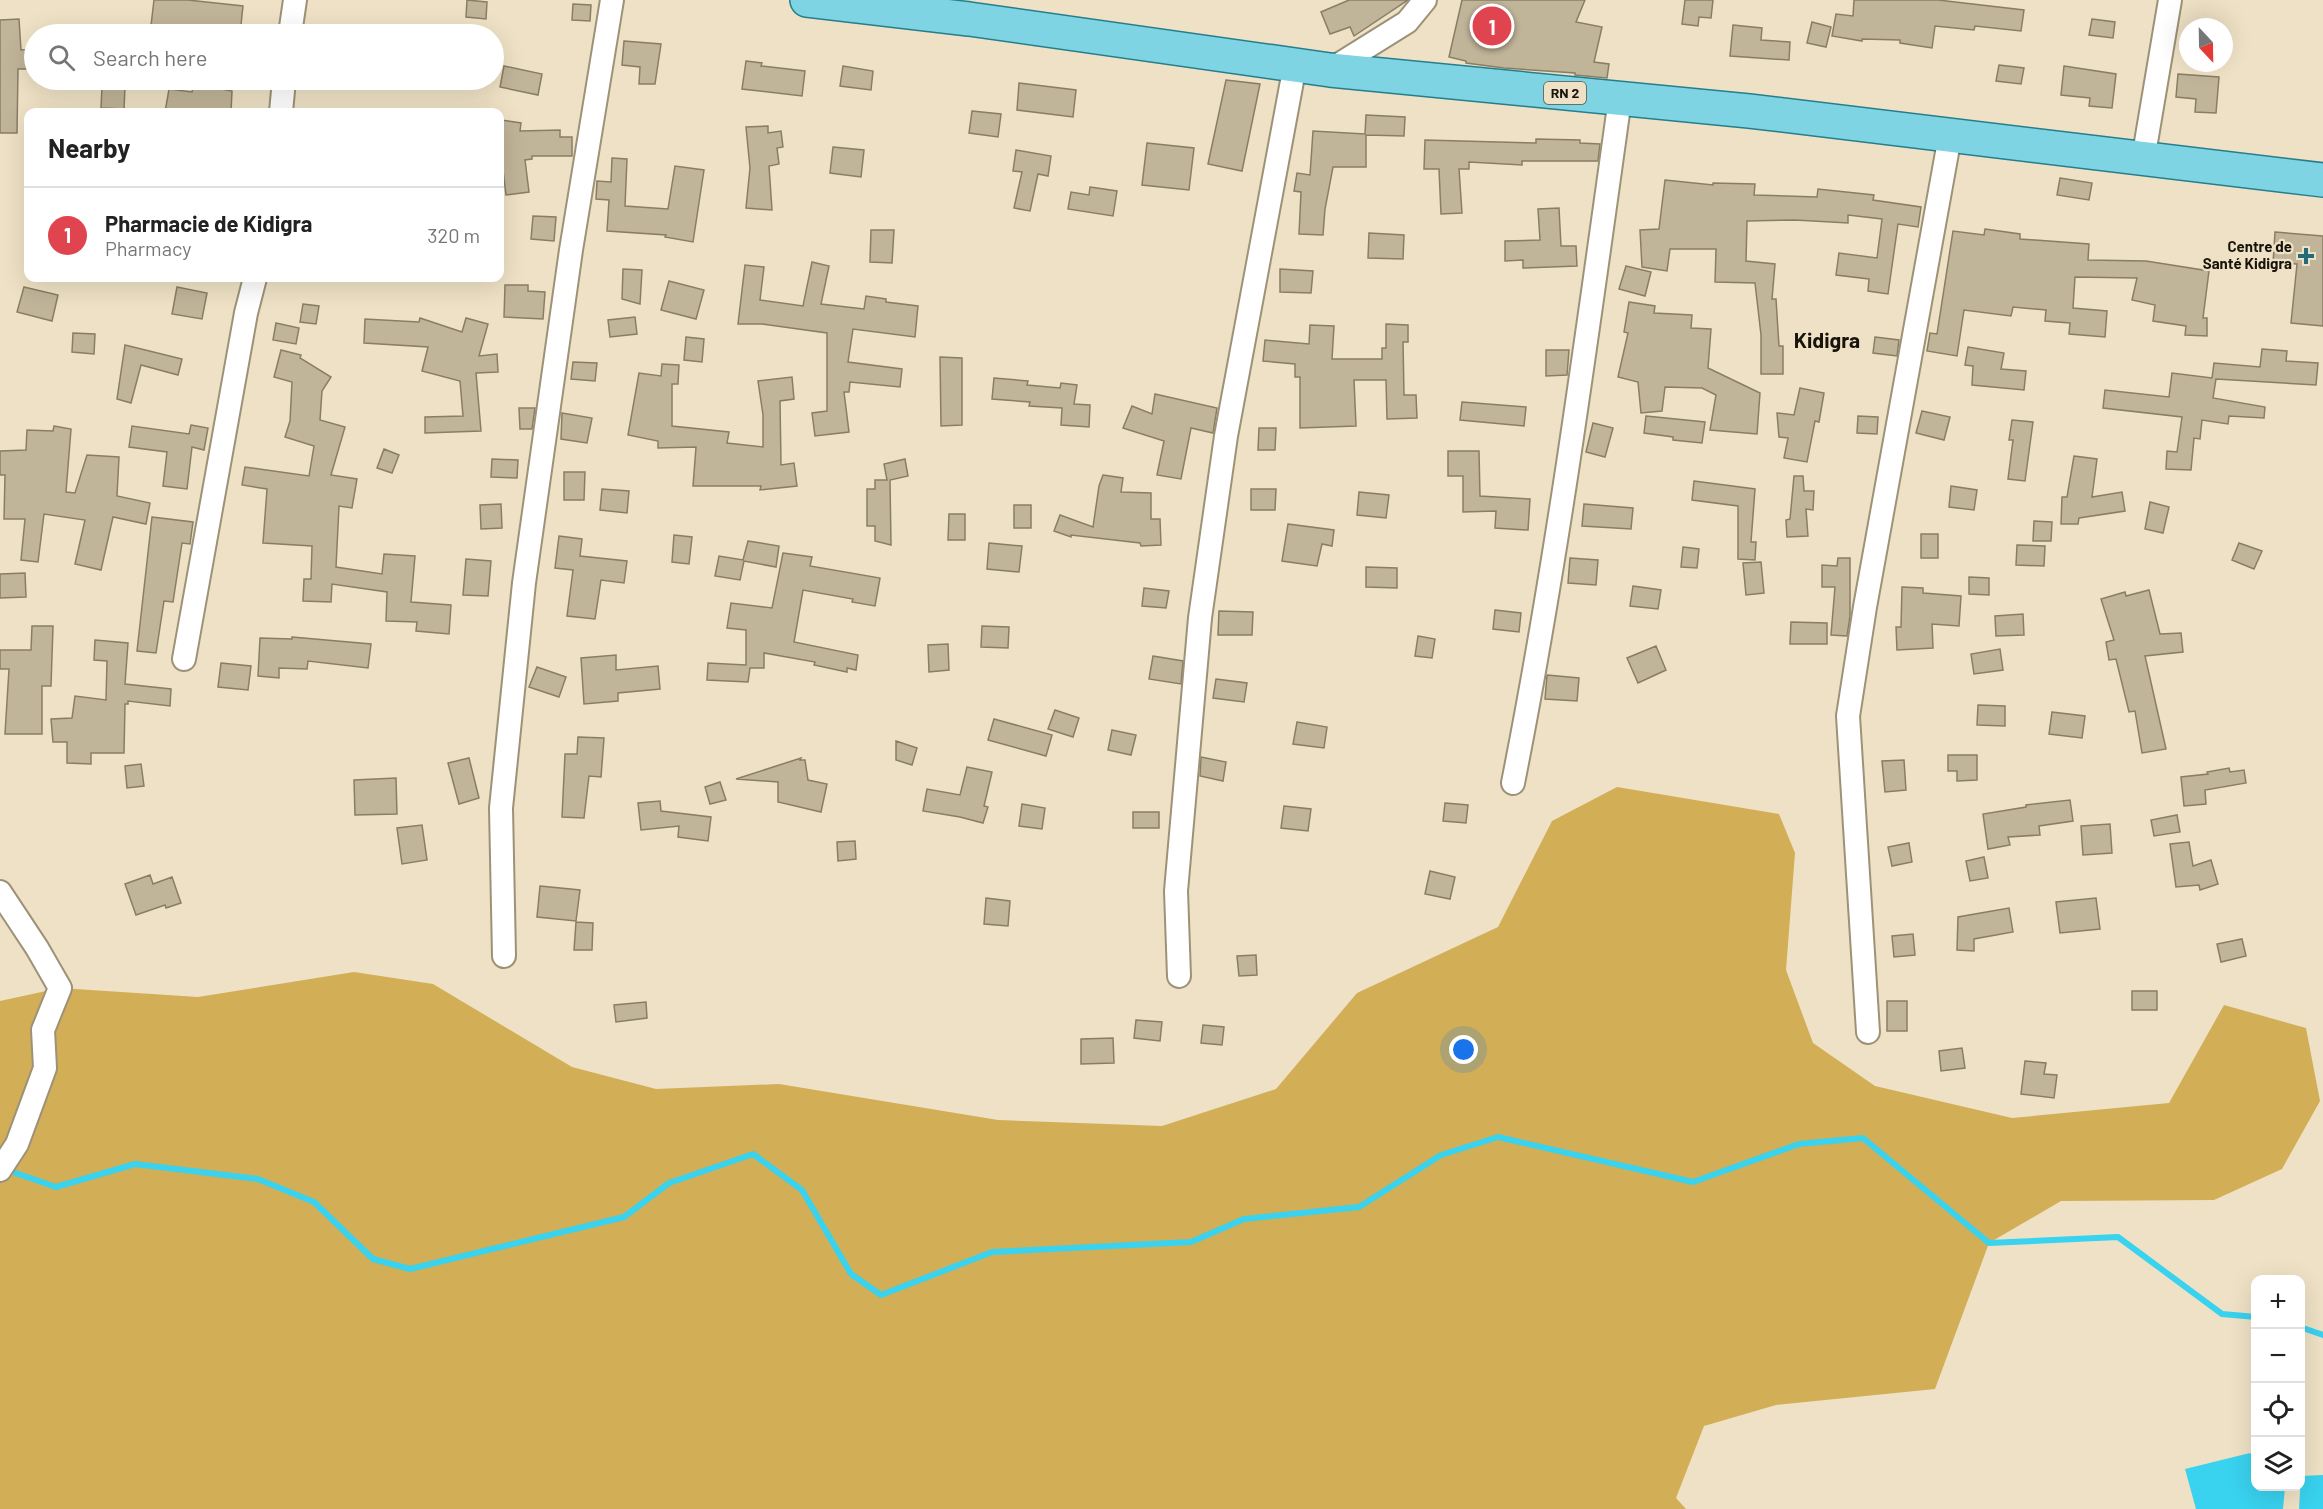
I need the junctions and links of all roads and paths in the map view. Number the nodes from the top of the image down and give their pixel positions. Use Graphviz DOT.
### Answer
graph roads {
  1 [pos="295,0"];
  2 [pos="612,0"];
  3 [pos="807,0"];
  4 [pos="1425,0"];
  5 [pos="2170,0"];
  6 [pos="880,4"];
  7 [pos="291,24"];
  8 [pos="1295,65"];
  9 [pos="1330,70"];
  10 [pos="283,90"];
  11 [pos="1620,99"];
  12 [pos="281,108"];
  13 [pos="1950,136"];
  14 [pos="2143,160"];
  15 [pos="2323,180"];
  16 [pos="254,282"];
  17 [pos="184,659"];
  18 [pos="1513,783"];
  19 [pos="0,892"];
  20 [pos="504,956"];
  21 [pos="1179,976"];
  22 [pos="1868,1032"];
  23 [pos="0,1170"];
  1 -- 7 [label="street"];
  2 -- 20 [label="street"];
  3 -- 6 [label="main road, RN 2"];
  4 -- 9 [label="street"];
  5 -- 14 [label="street"];
  6 -- 8 [label="main road, RN 2"];
  8 -- 9 [label="main road, RN 2"];
  8 -- 21 [label="street"];
  9 -- 11 [label="main road, RN 2"];
  10 -- 12 [label="street"];
  11 -- 13 [label="main road, RN 2"];
  11 -- 18 [label="street"];
  13 -- 14 [label="main road, RN 2"];
  13 -- 22 [label="street"];
  14 -- 15 [label="main road, RN 2"];
  16 -- 17 [label="street"];
  19 -- 23 [label="street"];
}
